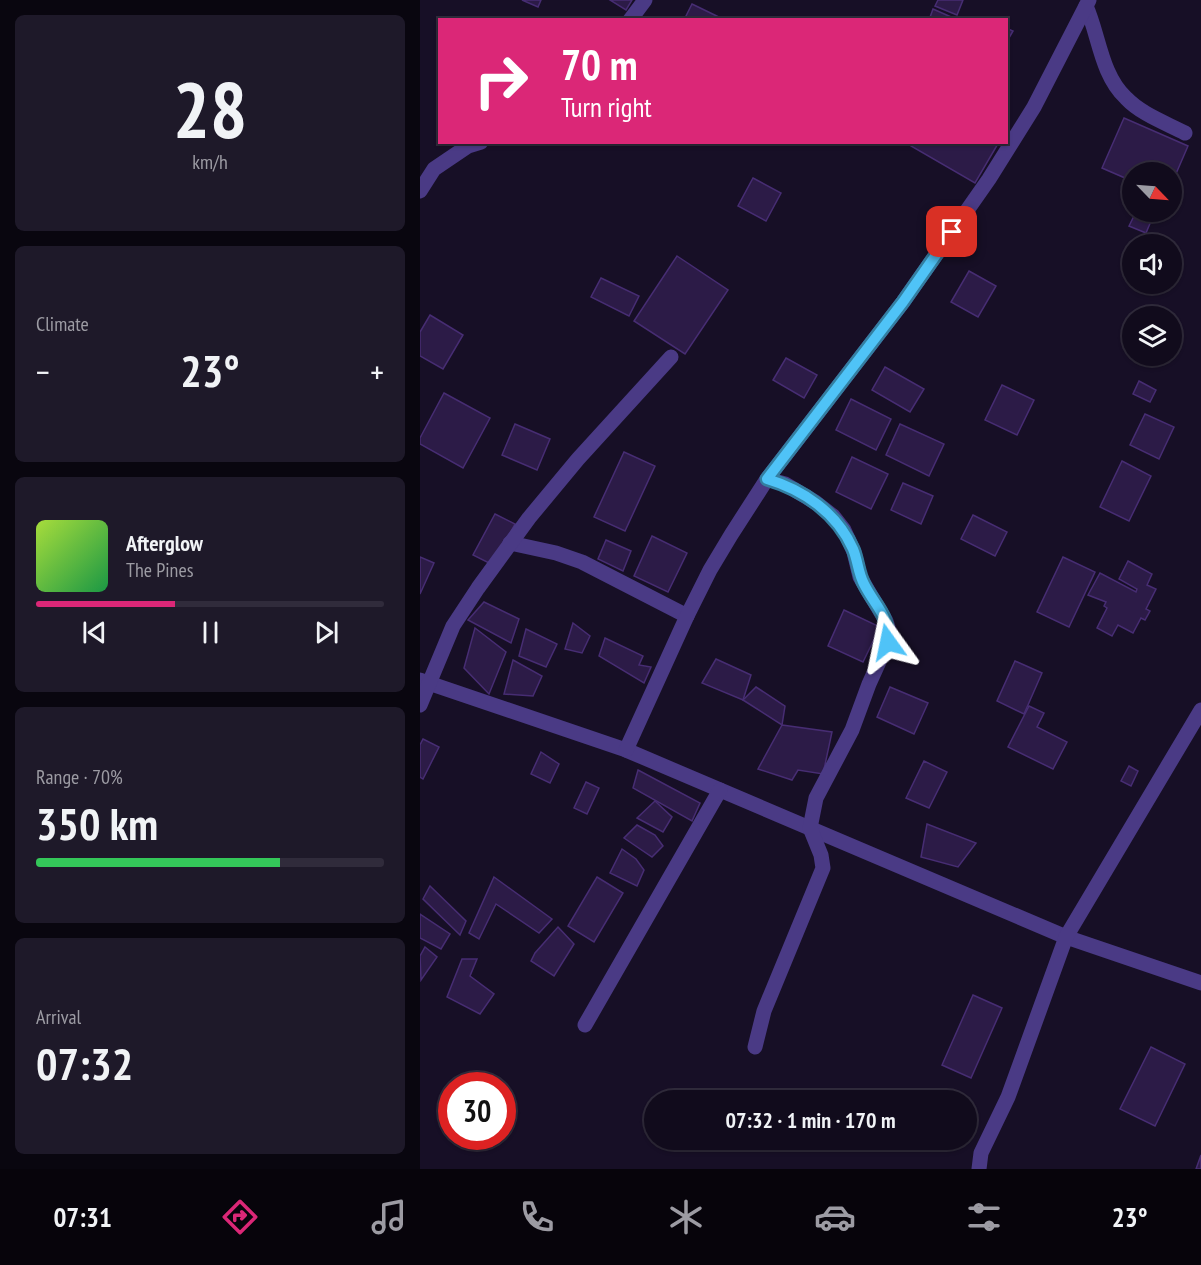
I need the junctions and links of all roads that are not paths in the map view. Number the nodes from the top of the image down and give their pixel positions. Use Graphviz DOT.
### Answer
graph roads {
  1 [pos="645,0"];
  2 [pos="1087,3"];
  3 [pos="632,18"];
  4 [pos="1185,133"];
  5 [pos="475,144"];
  6 [pos="420,190"];
  7 [pos="670,357"];
  8 [pos="767,479"];
  9 [pos="510,543"];
  10 [pos="687,616"];
  11 [pos="425,681"];
  12 [pos="420,705"];
  13 [pos="1201,710"];
  14 [pos="626,750"];
  15 [pos="720,790"];
  16 [pos="810,828"];
  17 [pos="1066,937"];
  18 [pos="1201,983"];
  19 [pos="585,1024"];
  20 [pos="755,1047"];
  21 [pos="979,1169"];
  1 -- 3 [label="street"];
  2 -- 4 [label="street"];
  2 -- 8 [label="street"];
  5 -- 6 [label="street"];
  7 -- 9 [label="street"];
  8 -- 10 [label="street"];
  8 -- 16 [label="street"];
  9 -- 10 [label="street"];
  9 -- 11 [label="street"];
  10 -- 14 [label="street"];
  11 -- 12 [label="street"];
  11 -- 14 [label="street"];
  13 -- 17 [label="street"];
  14 -- 15 [label="street"];
  15 -- 16 [label="street"];
  15 -- 19 [label="street"];
  16 -- 17 [label="street"];
  16 -- 20 [label="street"];
  17 -- 18 [label="street"];
  17 -- 21 [label="street"];
}
